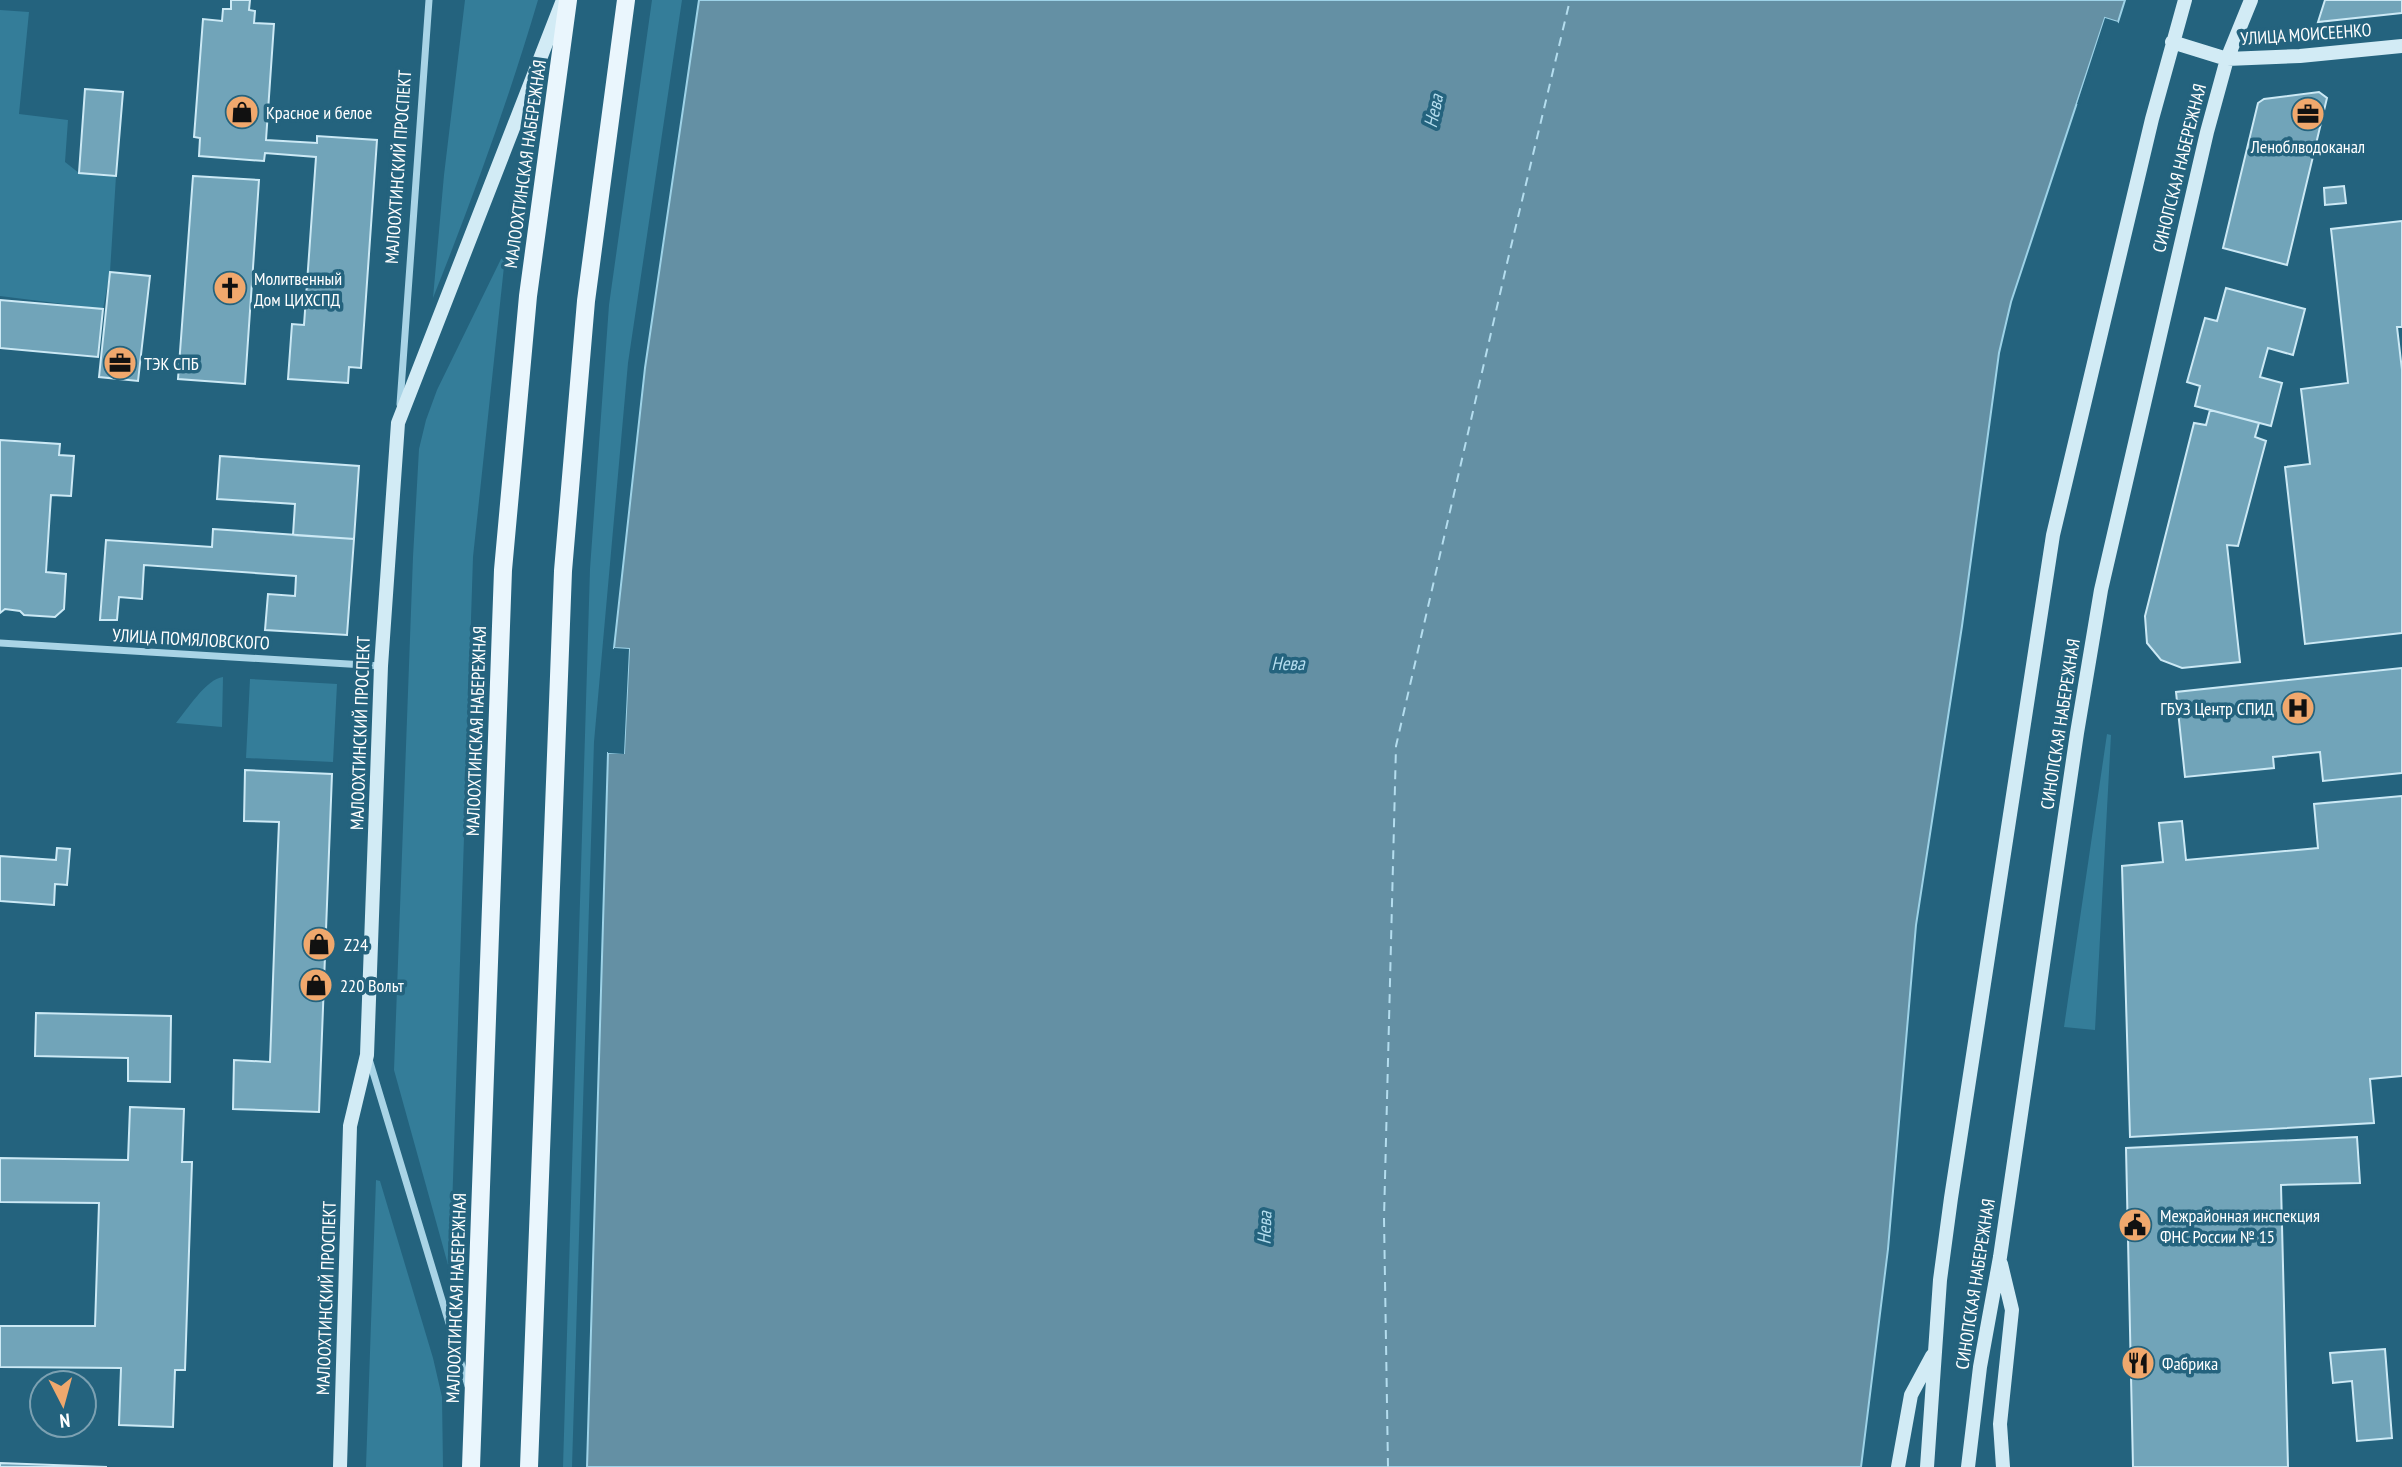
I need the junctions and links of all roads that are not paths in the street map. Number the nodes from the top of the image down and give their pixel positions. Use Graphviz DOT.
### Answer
graph roads {
  1 [pos="429,0"];
  2 [pos="565,0"];
  3 [pos="626,0"];
  4 [pos="2186,0"];
  5 [pos="2251,0"];
  6 [pos="2172,42"];
  7 [pos="2402,46"];
  8 [pos="2227,59"];
  9 [pos="398,423"];
  10 [pos="0,643"];
  11 [pos="381,666"];
  12 [pos="368,1055"];
  13 [pos="2000,1256"];
  14 [pos="1934,1352"];
  15 [pos="473,1402"];
  16 [pos="340,1467"];
  17 [pos="471,1467"];
  18 [pos="529,1467"];
  19 [pos="1898,1467"];
  20 [pos="1927,1467"];
  21 [pos="1968,1467"];
  22 [pos="2003,1467"];
  1 -- 9 [label="street, МАЛООХТИНСКИЙ ПРОСПЕКТ"];
  2 -- 9 [label="main road"];
  2 -- 15 [label="main road, МАЛООХТИНСКАЯ НАБЕРЕЖНАЯ"];
  3 -- 18 [label="main road"];
  4 -- 6 [label="main road, СИНОПСКАЯ НАБЕРЕЖНАЯ"];
  5 -- 8 [label="main road, СИНОПСКАЯ НАБЕРЕЖНАЯ"];
  6 -- 8 [label="main road, УЛИЦА МОИСЕЕНКО"];
  6 -- 14 [label="main road, СИНОПСКАЯ НАБЕРЕЖНАЯ"];
  7 -- 8 [label="main road, УЛИЦА МОИСЕЕНКО"];
  8 -- 13 [label="main road, СИНОПСКАЯ НАБЕРЕЖНАЯ"];
  9 -- 11 [label="main road, МАЛООХТИНСКИЙ ПРОСПЕКТ"];
  10 -- 11 [label="street, УЛИЦА ПОМЯЛОВСКОГО"];
  11 -- 12 [label="main road, МАЛООХТИНСКИЙ ПРОСПЕКТ"];
  12 -- 15 [label="street"];
  12 -- 16 [label="main road, МАЛООХТИНСКИЙ ПРОСПЕКТ"];
  13 -- 21 [label="main road, СИНОПСКАЯ НАБЕРЕЖНАЯ"];
  13 -- 22 [label="main road"];
  14 -- 19 [label="main road"];
  14 -- 20 [label="main road, СИНОПСКАЯ НАБЕРЕЖНАЯ"];
  15 -- 17 [label="main road, МАЛООХТИНСКАЯ НАБЕРЕЖНАЯ"];
}
